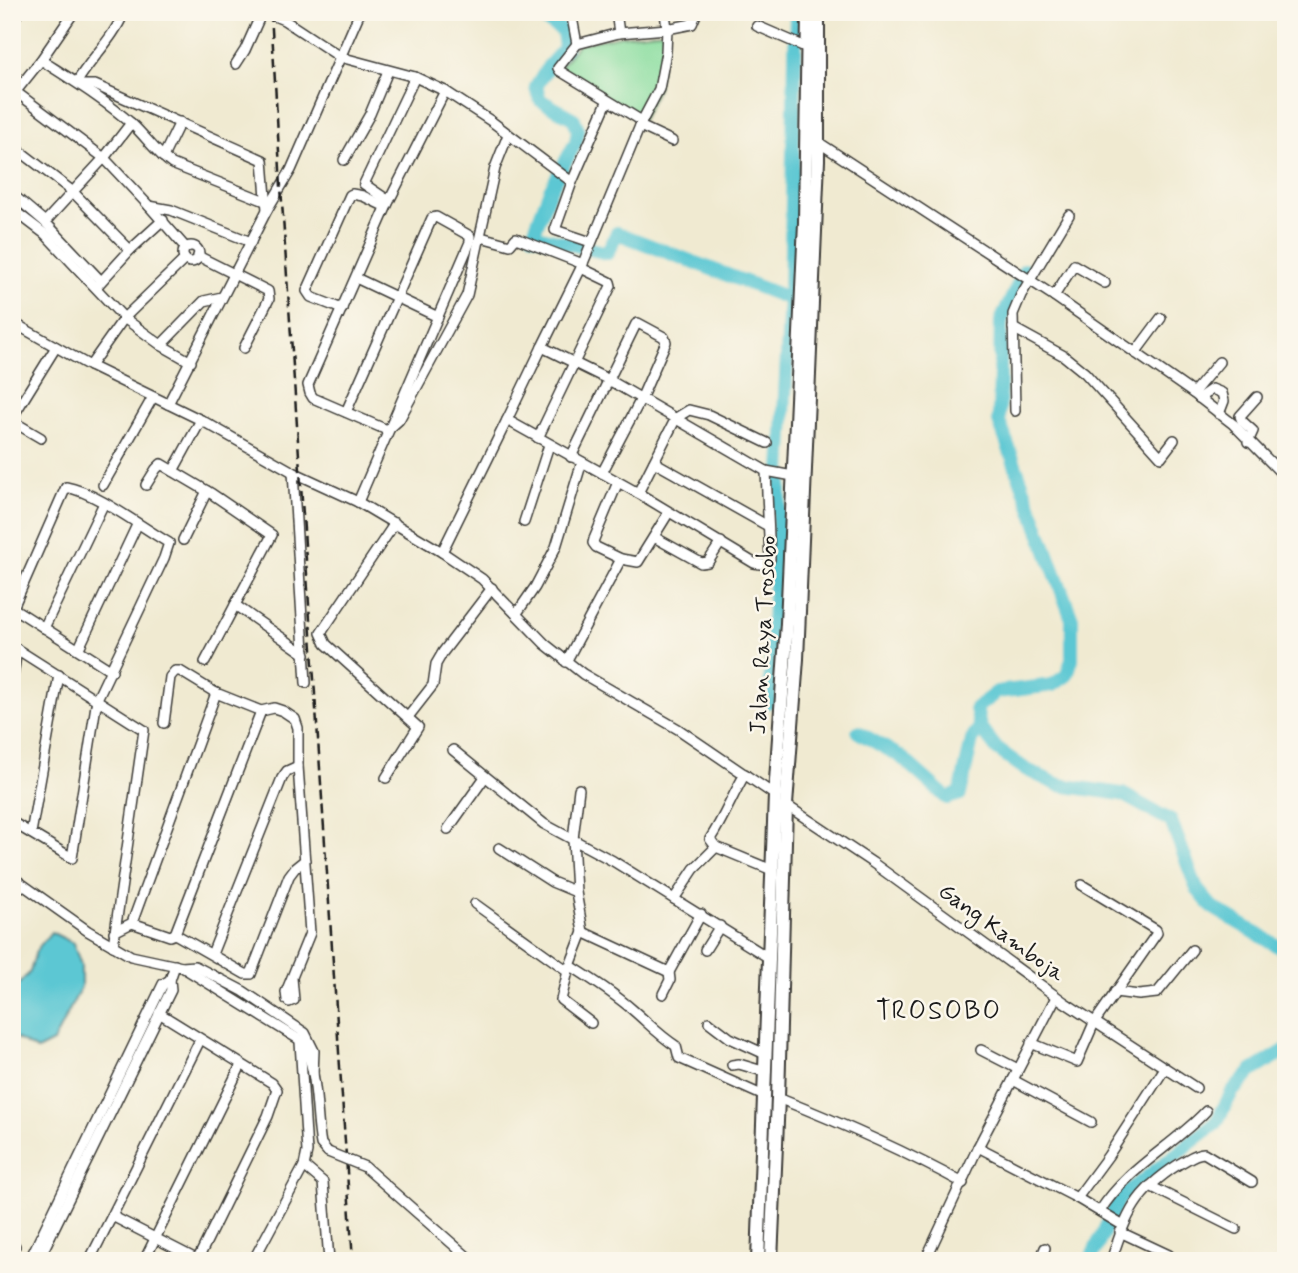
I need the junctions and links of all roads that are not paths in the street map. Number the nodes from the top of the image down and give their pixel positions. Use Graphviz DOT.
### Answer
graph roads {
  1 [pos="19,12"];
  2 [pos="74,12"];
  3 [pos="124,12"];
  4 [pos="263,12"];
  5 [pos="360,12"];
  6 [pos="559,12"];
  7 [pos="616,12"];
  8 [pos="665,12"];
  9 [pos="697,12"];
  10 [pos="808,12"];
  11 [pos="818,12"];
  12 [pos="281,15"];
  13 [pos="571,15"];
  14 [pos="12,20"];
  15 [pos="757,26"];
  16 [pos="667,29"];
  17 [pos="619,33"];
  18 [pos="577,44"];
  19 [pos="805,47"];
  20 [pos="340,57"];
  21 [pos="41,60"];
  22 [pos="236,64"];
  23 [pos="388,71"];
  24 [pos="415,77"];
  25 [pos="79,84"];
  26 [pos="445,91"];
  27 [pos="13,92"];
  28 [pos="607,102"];
  29 [pos="180,122"];
  30 [pos="131,123"];
  31 [pos="641,124"];
  32 [pos="508,135"];
  33 [pos="672,141"];
  34 [pos="818,142"];
  35 [pos="12,145"];
  36 [pos="163,157"];
  37 [pos="104,158"];
  38 [pos="344,160"];
  39 [pos="570,181"];
  40 [pos="72,191"];
  41 [pos="12,194"];
  42 [pos="388,204"];
  43 [pos="149,206"];
  44 [pos="266,206"];
  45 [pos="12,209"];
  46 [pos="1069,215"];
  47 [pos="163,220"];
  48 [pos="45,222"];
  49 [pos="481,237"];
  50 [pos="251,242"];
  51 [pos="590,247"];
  52 [pos="186,248"];
  53 [pos="130,250"];
  54 [pos="198,257"];
  55 [pos="185,259"];
  56 [pos="582,266"];
  57 [pos="234,274"];
  58 [pos="356,278"];
  59 [pos="1027,280"];
  60 [pos="1105,284"];
  61 [pos="98,285"];
  62 [pos="1054,296"];
  63 [pos="222,297"];
  64 [pos="396,297"];
  65 [pos="342,309"];
  66 [pos="438,317"];
  67 [pos="124,318"];
  68 [pos="1161,318"];
  69 [pos="12,322"];
  70 [pos="1013,328"];
  71 [pos="161,345"];
  72 [pos="56,347"];
  73 [pos="542,347"];
  74 [pos="244,348"];
  75 [pos="1135,353"];
  76 [pos="191,362"];
  77 [pos="1219,362"];
  78 [pos="575,364"];
  79 [pos="90,366"];
  80 [pos="609,380"];
  81 [pos="1196,396"];
  82 [pos="153,397"];
  83 [pos="1257,397"];
  84 [pos="641,399"];
  85 [pos="167,404"];
  86 [pos="1014,411"];
  87 [pos="346,412"];
  88 [pos="1219,414"];
  89 [pos="676,418"];
  90 [pos="12,420"];
  91 [pos="201,420"];
  92 [pos="507,421"];
  93 [pos="387,430"];
  94 [pos="41,438"];
  95 [pos="538,438"];
  96 [pos="1174,440"];
  97 [pos="1248,442"];
  98 [pos="766,443"];
  99 [pos="549,444"];
  100 [pos="571,457"];
  101 [pos="582,462"];
  102 [pos="653,462"];
  103 [pos="173,471"];
  104 [pos="766,471"];
  105 [pos="293,472"];
  106 [pos="602,473"];
  107 [pos="792,476"];
  108 [pos="1286,478"];
  109 [pos="618,482"];
  110 [pos="103,485"];
  111 [pos="146,485"];
  112 [pos="207,491"];
  113 [pos="638,492"];
  114 [pos="358,502"];
  115 [pos="104,503"];
  116 [pos="669,512"];
  117 [pos="524,522"];
  118 [pos="395,523"];
  119 [pos="137,525"];
  120 [pos="768,526"];
  121 [pos="654,537"];
  122 [pos="183,540"];
  123 [pos="721,542"];
  124 [pos="442,552"];
  125 [pos="621,559"];
  126 [pos="492,588"];
  127 [pos="235,605"];
  128 [pos="13,609"];
  129 [pos="517,613"];
  130 [pos="44,628"];
  131 [pos="15,647"];
  132 [pos="79,648"];
  133 [pos="305,654"];
  134 [pos="205,662"];
  135 [pos="566,662"];
  136 [pos="112,671"];
  137 [pos="59,676"];
  138 [pos="12,682"];
  139 [pos="306,683"];
  140 [pos="216,693"];
  141 [pos="97,699"];
  142 [pos="788,700"];
  143 [pos="261,711"];
  144 [pos="787,715"];
  145 [pos="408,717"];
  146 [pos="163,723"];
  147 [pos="453,750"];
  148 [pos="298,766"];
  149 [pos="745,774"];
  150 [pos="485,776"];
  151 [pos="386,778"];
  152 [pos="579,789"];
  153 [pos="775,795"];
  154 [pos="786,805"];
  155 [pos="12,822"];
  156 [pos="447,829"];
  157 [pos="31,833"];
  158 [pos="573,839"];
  159 [pos="716,847"];
  160 [pos="499,848"];
  161 [pos="305,860"];
  162 [pos="772,870"];
  163 [pos="12,877"];
  164 [pos="1082,885"];
  165 [pos="576,892"];
  166 [pos="674,899"];
  167 [pos="475,904"];
  168 [pos="701,914"];
  169 [pos="132,923"];
  170 [pos="720,926"];
  171 [pos="114,932"];
  172 [pos="583,932"];
  173 [pos="175,934"];
  174 [pos="113,946"];
  175 [pos="705,950"];
  176 [pos="1192,950"];
  177 [pos="212,954"];
  178 [pos="769,958"];
  179 [pos="178,966"];
  180 [pos="570,969"];
  181 [pos="669,972"];
  182 [pos="292,978"];
  183 [pos="170,980"];
  184 [pos="243,991"];
  185 [pos="1115,992"];
  186 [pos="663,994"];
  187 [pos="1056,997"];
  188 [pos="238,1002"];
  189 [pos="159,1013"];
  190 [pos="709,1022"];
  191 [pos="591,1023"];
  192 [pos="1094,1023"];
  193 [pos="302,1036"];
  194 [pos="200,1040"];
  195 [pos="1031,1043"];
  196 [pos="981,1050"];
  197 [pos="135,1052"];
  198 [pos="765,1054"];
  199 [pos="241,1065"];
  200 [pos="732,1065"];
  201 [pos="1165,1068"];
  202 [pos="1018,1069"];
  203 [pos="766,1072"];
  204 [pos="1013,1080"];
  205 [pos="1196,1088"];
  206 [pos="771,1097"];
  207 [pos="1206,1111"];
  208 [pos="1091,1122"];
  209 [pos="978,1147"];
  210 [pos="304,1166"];
  211 [pos="1252,1182"];
  212 [pos="963,1183"];
  213 [pos="1150,1186"];
  214 [pos="1077,1198"];
  215 [pos="1102,1212"];
  216 [pos="111,1216"];
  217 [pos="1120,1227"];
  218 [pos="1236,1229"];
  219 [pos="155,1238"];
  220 [pos="1045,1248"];
  221 [pos="1169,1255"];
  222 [pos="23,1259"];
  223 [pos="198,1260"];
  224 [pos="38,1261"];
  225 [pos="89,1261"];
  226 [pos="144,1261"];
  227 [pos="253,1261"];
  228 [pos="329,1261"];
  229 [pos="472,1261"];
  230 [pos="758,1261"];
  231 [pos="771,1261"];
  232 [pos="925,1261"];
  233 [pos="1040,1261"];
  234 [pos="1111,1261"];
  1 -- 14 [label="street"];
  2 -- 21 [label="street"];
  3 -- 25 [label="street"];
  4 -- 12 [label="street"];
  4 -- 22 [label="street"];
  5 -- 20 [label="street"];
  6 -- 13 [label="street"];
  7 -- 17 [label="street"];
  8 -- 16 [label="street"];
  9 -- 16 [label="street"];
  10 -- 19 [label="highway, Jalan Raya Trosobo"];
  11 -- 19 [label="highway, Jalan Raya Trosobo"];
  12 -- 20 [label="street"];
  13 -- 18 [label="street"];
  15 -- 19 [label="street"];
  16 -- 17 [label="street"];
  16 -- 31 [label="street"];
  17 -- 18 [label="street"];
  18 -- 28 [label="street"];
  19 -- 34 [label="highway, Jalan Raya Trosobo"];
  19 -- 107 [label="highway, Jalan Raya Trosobo"];
  20 -- 23 [label="street"];
  20 -- 44 [label="street"];
  21 -- 25 [label="street"];
  21 -- 27 [label="street"];
  23 -- 24 [label="street"];
  23 -- 38 [label="street"];
  24 -- 26 [label="street"];
  24 -- 42 [label="street"];
  25 -- 29 [label="street"];
  25 -- 30 [label="street"];
  26 -- 32 [label="street"];
  26 -- 42 [label="street"];
  27 -- 37 [label="street"];
  28 -- 31 [label="street"];
  28 -- 39 [label="street"];
  29 -- 36 [label="street"];
  29 -- 44 [label="street"];
  30 -- 36 [label="street"];
  30 -- 37 [label="street"];
  31 -- 33 [label="street"];
  31 -- 51 [label="street"];
  32 -- 39 [label="street"];
  32 -- 49 [label="street"];
  34 -- 59 [label="street"];
  34 -- 142 [label="highway, Jalan Raya Trosobo"];
  35 -- 40 [label="street"];
  36 -- 44 [label="street"];
  37 -- 40 [label="street"];
  37 -- 43 [label="street"];
  39 -- 51 [label="street"];
  40 -- 48 [label="street"];
  40 -- 53 [label="street"];
  41 -- 48 [label="street"];
  42 -- 58 [label="street"];
  42 -- 65 [label="street"];
  43 -- 47 [label="street"];
  43 -- 50 [label="street"];
  44 -- 50 [label="street"];
  45 -- 61 [label="street"];
  46 -- 59 [label="street"];
  47 -- 52 [label="street"];
  47 -- 53 [label="street"];
  48 -- 61 [label="street"];
  49 -- 56 [label="street"];
  49 -- 93 [label="street"];
  50 -- 57 [label="street"];
  51 -- 56 [label="street"];
  52 -- 54 [label="street"];
  52 -- 55 [label="street"];
  53 -- 61 [label="street"];
  54 -- 55 [label="street"];
  54 -- 57 [label="street"];
  55 -- 67 [label="street"];
  56 -- 73 [label="street"];
  56 -- 78 [label="street"];
  57 -- 63 [label="street"];
  57 -- 74 [label="street"];
  58 -- 64 [label="street"];
  58 -- 65 [label="street"];
  59 -- 62 [label="street"];
  59 -- 70 [label="street"];
  60 -- 62 [label="street"];
  61 -- 67 [label="street"];
  62 -- 75 [label="street"];
  63 -- 71 [label="street"];
  63 -- 76 [label="street"];
  64 -- 66 [label="street"];
  64 -- 66 [label="street"];
  64 -- 87 [label="street"];
  65 -- 87 [label="street"];
  66 -- 93 [label="street"];
  67 -- 71 [label="street"];
  67 -- 79 [label="street"];
  68 -- 75 [label="street"];
  69 -- 72 [label="street"];
  70 -- 86 [label="street"];
  70 -- 96 [label="street"];
  71 -- 76 [label="street"];
  72 -- 79 [label="street"];
  72 -- 90 [label="street"];
  73 -- 78 [label="street"];
  73 -- 92 [label="street"];
  75 -- 81 [label="street"];
  76 -- 85 [label="street"];
  77 -- 81 [label="street"];
  78 -- 80 [label="street"];
  78 -- 95 [label="street"];
  79 -- 82 [label="street"];
  80 -- 84 [label="street"];
  80 -- 84 [label="street"];
  80 -- 100 [label="street"];
  81 -- 88 [label="street"];
  81 -- 88 [label="street"];
  82 -- 85 [label="street"];
  82 -- 110 [label="street"];
  83 -- 97 [label="street"];
  84 -- 89 [label="street"];
  84 -- 106 [label="street"];
  85 -- 91 [label="street"];
  87 -- 93 [label="street"];
  88 -- 97 [label="street"];
  89 -- 98 [label="street"];
  89 -- 102 [label="street"];
  89 -- 104 [label="street"];
  90 -- 94 [label="street"];
  91 -- 103 [label="street"];
  91 -- 105 [label="street"];
  92 -- 95 [label="street"];
  92 -- 124 [label="street"];
  93 -- 114 [label="street"];
  95 -- 99 [label="street"];
  97 -- 108 [label="street"];
  99 -- 100 [label="street"];
  99 -- 117 [label="street"];
  100 -- 101 [label="street"];
  101 -- 106 [label="street"];
  101 -- 129 [label="street"];
  102 -- 113 [label="street"];
  102 -- 120 [label="street"];
  103 -- 111 [label="street"];
  103 -- 112 [label="street"];
  104 -- 107 [label="street"];
  104 -- 120 [label="street"];
  105 -- 114 [label="street"];
  105 -- 133 [label="street"];
  106 -- 109 [label="street"];
  107 -- 142 [label="highway, Jalan Raya Trosobo"];
  109 -- 113 [label="street"];
  109 -- 125 [label="street"];
  112 -- 122 [label="street"];
  112 -- 127 [label="street"];
  113 -- 116 [label="street"];
  114 -- 118 [label="street"];
  115 -- 119 [label="street"];
  115 -- 128 [label="street"];
  115 -- 130 [label="street"];
  116 -- 121 [label="street"];
  116 -- 123 [label="street"];
  118 -- 124 [label="street"];
  118 -- 145 [label="street"];
  119 -- 132 [label="street"];
  119 -- 136 [label="street"];
  120 -- 123 [label="street"];
  121 -- 123 [label="street"];
  121 -- 125 [label="street"];
  124 -- 126 [label="street"];
  125 -- 135 [label="street"];
  126 -- 129 [label="street"];
  126 -- 145 [label="street"];
  127 -- 133 [label="street"];
  127 -- 134 [label="street"];
  128 -- 130 [label="street"];
  129 -- 135 [label="street"];
  130 -- 132 [label="street"];
  131 -- 137 [label="street"];
  131 -- 138 [label="street"];
  132 -- 136 [label="street"];
  133 -- 139 [label="street"];
  135 -- 149 [label="street"];
  136 -- 141 [label="street"];
  137 -- 141 [label="street"];
  137 -- 157 [label="street"];
  140 -- 143 [label="street"];
  140 -- 146 [label="street"];
  140 -- 169 [label="street"];
  141 -- 157 [label="street"];
  141 -- 171 [label="street"];
  142 -- 144 [label="highway, Jalan Raya Trosobo"];
  143 -- 148 [label="street"];
  143 -- 173 [label="street"];
  144 -- 153 [label="highway, Jalan Raya Trosobo"];
  144 -- 154 [label="highway, Jalan Raya Trosobo"];
  145 -- 151 [label="street"];
  147 -- 150 [label="street"];
  148 -- 161 [label="street"];
  148 -- 177 [label="street"];
  149 -- 153 [label="street"];
  149 -- 159 [label="street"];
  150 -- 156 [label="street"];
  150 -- 158 [label="street"];
  152 -- 158 [label="street"];
  153 -- 162 [label="highway, Jalan Raya Trosobo"];
  154 -- 187 [label="street, Gang Kamboja"];
  154 -- 206 [label="highway, Jalan Raya Trosobo"];
  155 -- 157 [label="street"];
  158 -- 165 [label="street"];
  158 -- 166 [label="street"];
  159 -- 162 [label="street"];
  159 -- 166 [label="street"];
  160 -- 165 [label="street"];
  161 -- 177 [label="street"];
  161 -- 182 [label="street"];
  162 -- 178 [label="highway, Jalan Raya Trosobo"];
  163 -- 174 [label="street"];
  164 -- 185 [label="street"];
  165 -- 172 [label="street"];
  166 -- 168 [label="street"];
  167 -- 180 [label="street"];
  168 -- 170 [label="street"];
  168 -- 181 [label="street"];
  169 -- 171 [label="street"];
  169 -- 173 [label="street"];
  170 -- 175 [label="street"];
  170 -- 178 [label="street"];
  171 -- 174 [label="street"];
  172 -- 180 [label="street"];
  172 -- 181 [label="street"];
  173 -- 177 [label="street"];
  174 -- 179 [label="street"];
  176 -- 185 [label="street"];
  178 -- 198 [label="highway, Jalan Raya Trosobo"];
  179 -- 183 [label="street"];
  179 -- 184 [label="street"];
  179 -- 188 [label="street"];
  180 -- 191 [label="street"];
  180 -- 206 [label="street"];
  181 -- 186 [label="street"];
  183 -- 189 [label="street"];
  183 -- 197 [label="street"];
  184 -- 188 [label="street"];
  184 -- 193 [label="street"];
  185 -- 192 [label="street"];
  187 -- 192 [label="street, Gang Kamboja"];
  187 -- 195 [label="street"];
  188 -- 193 [label="street"];
  189 -- 194 [label="street"];
  189 -- 197 [label="street"];
  190 -- 198 [label="street"];
  192 -- 195 [label="street"];
  192 -- 201 [label="street, Gang Kamboja"];
  193 -- 210 [label="street"];
  193 -- 229 [label="street, bridge"];
  194 -- 199 [label="street"];
  194 -- 216 [label="street"];
  195 -- 202 [label="street"];
  196 -- 202 [label="street"];
  197 -- 222 [label="street"];
  197 -- 224 [label="street"];
  198 -- 203 [label="highway, Jalan Raya Trosobo"];
  199 -- 219 [label="street"];
  199 -- 223 [label="street"];
  200 -- 203 [label="street"];
  201 -- 205 [label="street, Gang Kamboja"];
  201 -- 214 [label="street"];
  202 -- 204 [label="street"];
  203 -- 206 [label="highway, Jalan Raya Trosobo"];
  204 -- 208 [label="street"];
  204 -- 209 [label="street"];
  206 -- 212 [label="street"];
  206 -- 230 [label="highway, Jalan Raya Trosobo"];
  206 -- 231 [label="highway, Jalan Raya Trosobo"];
  207 -- 215 [label="street"];
  209 -- 212 [label="street"];
  209 -- 214 [label="street"];
  210 -- 227 [label="street"];
  210 -- 228 [label="street"];
  211 -- 213 [label="street"];
  212 -- 232 [label="street"];
  213 -- 217 [label="street"];
  213 -- 218 [label="street"];
  214 -- 215 [label="street"];
  215 -- 217 [label="street"];
  216 -- 219 [label="street"];
  216 -- 225 [label="street"];
  217 -- 221 [label="street"];
  217 -- 234 [label="street"];
  219 -- 223 [label="street"];
  219 -- 226 [label="street"];
  220 -- 233 [label="street"];
}
